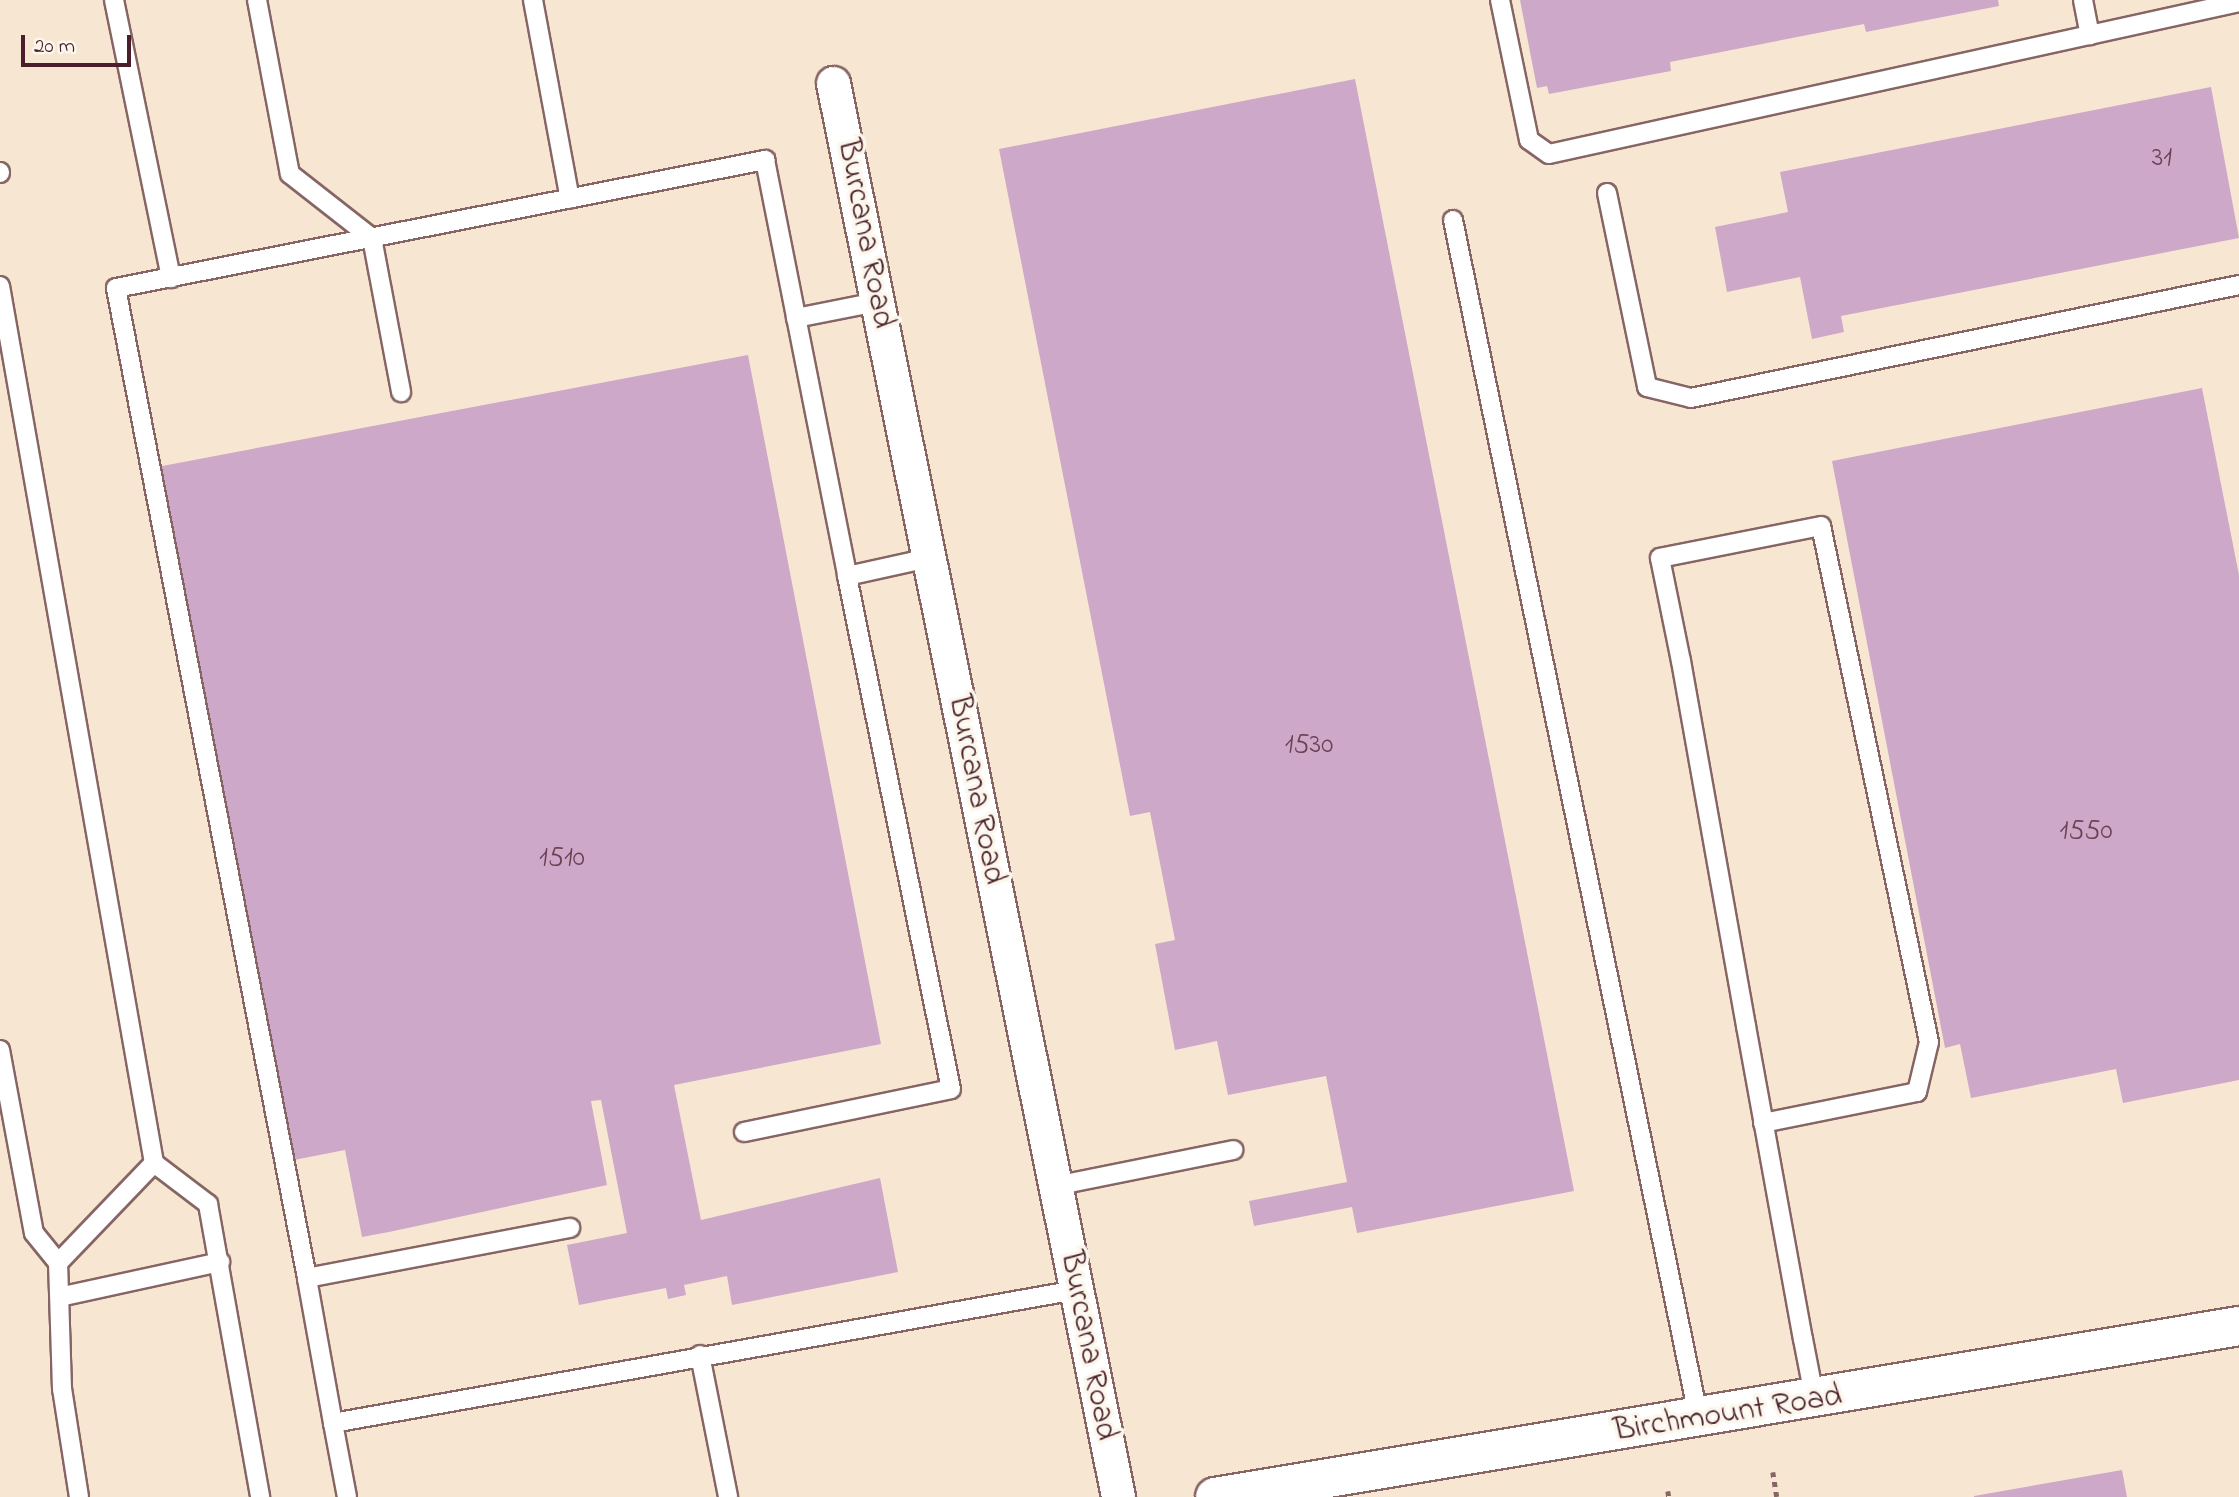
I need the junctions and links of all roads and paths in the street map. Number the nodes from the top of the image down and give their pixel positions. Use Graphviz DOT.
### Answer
graph roads {
  1 [pos="114,0"];
  2 [pos="257,0"];
  3 [pos="533,0"];
  4 [pos="1500,0"];
  5 [pos="2083,0"];
  6 [pos="2158,0"];
  7 [pos="2239,2"];
  8 [pos="2161,19"];
  9 [pos="2090,35"];
  10 [pos="833,83"];
  11 [pos="1607,193"];
  12 [pos="570,199"];
  13 [pos="1453,220"];
  14 [pos="372,237"];
  15 [pos="171,278"];
  16 [pos="2239,285"];
  17 [pos="0,286"];
  18 [pos="877,302"];
  19 [pos="796,318"];
  20 [pos="401,392"];
  21 [pos="929,558"];
  22 [pos="847,576"];
  23 [pos="0,1050"];
  24 [pos="1763,1123"];
  25 [pos="744,1132"];
  26 [pos="1233,1150"];
  27 [pos="154,1163"];
  28 [pos="1055,1186"];
  29 [pos="569,1228"];
  30 [pos="220,1262"];
  31 [pos="58,1263"];
  32 [pos="307,1278"];
  33 [pos="1076,1290"];
  34 [pos="64,1296"];
  35 [pos="2239,1326"];
  36 [pos="700,1355"];
  37 [pos="1815,1401"];
  38 [pos="1699,1421"];
  39 [pos="333,1423"];
  40 [pos="1773,1472"];
  41 [pos="79,1497"];
  42 [pos="260,1497"];
  43 [pos="347,1497"];
  44 [pos="728,1497"];
  45 [pos="1118,1497"];
  46 [pos="1215,1497"];
  47 [pos="1777,1497"];
  1 -- 15 [label="lane"];
  2 -- 14 [label="lane"];
  3 -- 12 [label="lane"];
  4 -- 9 [label="lane"];
  5 -- 9 [label="lane"];
  6 -- 8 [label="lane"];
  7 -- 8 [label="lane"];
  8 -- 9 [label="lane"];
  10 -- 18 [label="street, Burcana Road"];
  11 -- 16 [label="lane"];
  12 -- 14 [label="lane"];
  12 -- 19 [label="lane"];
  13 -- 38 [label="lane"];
  14 -- 15 [label="lane"];
  14 -- 20 [label="lane"];
  15 -- 32 [label="lane"];
  17 -- 27 [label="lane"];
  18 -- 19 [label="lane"];
  18 -- 21 [label="street, Burcana Road"];
  19 -- 22 [label="lane"];
  21 -- 22 [label="lane"];
  21 -- 28 [label="street, Burcana Road"];
  22 -- 25 [label="lane"];
  23 -- 31 [label="lane"];
  24 -- 24 [label="lane"];
  24 -- 37 [label="lane"];
  26 -- 28 [label="lane"];
  27 -- 30 [label="lane"];
  27 -- 31 [label="lane"];
  28 -- 33 [label="street, Burcana Road"];
  29 -- 32 [label="lane"];
  30 -- 34 [label="lane"];
  30 -- 42 [label="lane"];
  31 -- 34 [label="lane"];
  32 -- 39 [label="lane"];
  33 -- 36 [label="lane"];
  33 -- 45 [label="street, Burcana Road"];
  34 -- 41 [label="lane"];
  35 -- 37 [label="main road, Birchmount Road"];
  36 -- 39 [label="lane"];
  36 -- 44 [label="lane"];
  37 -- 38 [label="main road, Birchmount Road"];
  38 -- 46 [label="main road, Birchmount Road"];
  39 -- 43 [label="lane"];
  40 -- 47 [label="path"];
}
